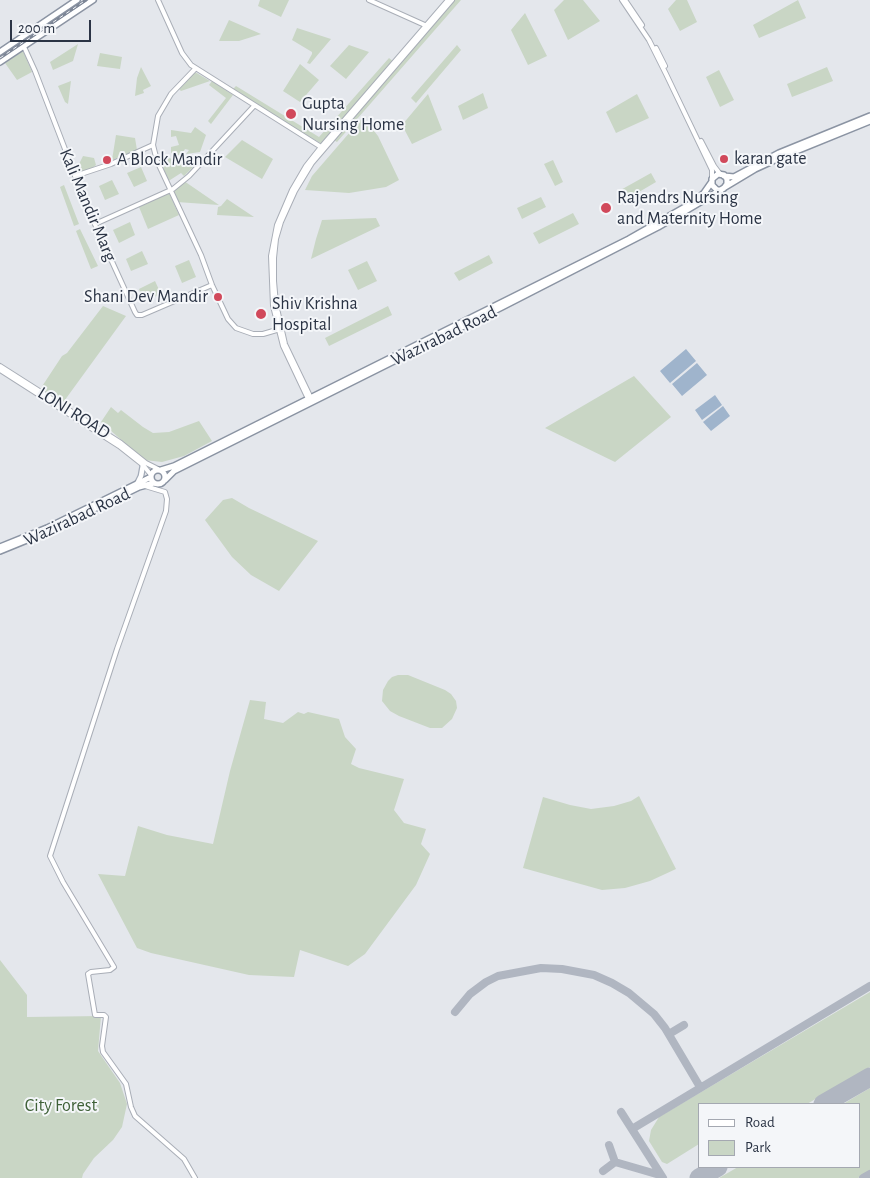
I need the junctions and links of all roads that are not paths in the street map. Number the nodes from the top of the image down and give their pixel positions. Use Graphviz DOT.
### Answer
graph roads {
  1 [pos="77,0"];
  2 [pos="93,0"];
  3 [pos="158,0"];
  4 [pos="369,0"];
  5 [pos="450,0"];
  6 [pos="634,0"];
  7 [pos="626,2"];
  8 [pos="428,26"];
  9 [pos="20,38"];
  10 [pos="24,46"];
  11 [pos="0,52"];
  12 [pos="0,62"];
  13 [pos="195,69"];
  14 [pos="254,106"];
  15 [pos="870,116"];
  16 [pos="870,121"];
  17 [pos="153,145"];
  18 [pos="321,147"];
  19 [pos="722,175"];
  20 [pos="76,176"];
  21 [pos="711,181"];
  22 [pos="723,189"];
  23 [pos="171,191"];
  24 [pos="95,224"];
  25 [pos="212,285"];
  26 [pos="280,329"];
  27 [pos="0,368"];
  28 [pos="310,400"];
  29 [pos="143,464"];
  30 [pos="159,470"];
  31 [pos="151,476"];
  32 [pos="165,480"];
  33 [pos="154,483"];
  34 [pos="136,485"];
  35 [pos="143,486"];
  36 [pos="0,547"];
  37 [pos="0,552"];
  38 [pos="195,1178"];
  1 -- 9 [label="highway"];
  2 -- 10 [label="highway"];
  3 -- 13 [label="street"];
  4 -- 8 [label="street"];
  5 -- 8 [label="street"];
  6 -- 7 [label="street"];
  7 -- 19 [label="street"];
  7 -- 21 [label="street"];
  8 -- 18 [label="street"];
  8 -- 26 [label="street"];
  9 -- 10 [label="street, Kali Mandir Marg"];
  9 -- 11 [label="highway"];
  10 -- 12 [label="highway"];
  10 -- 20 [label="street, Kali Mandir Marg"];
  13 -- 14 [label="street"];
  13 -- 17 [label="street"];
  14 -- 18 [label="street"];
  14 -- 23 [label="street"];
  15 -- 19 [label="highway"];
  16 -- 22 [label="highway, Wazirabad Road"];
  17 -- 20 [label="street"];
  17 -- 23 [label="street"];
  18 -- 26 [label="street"];
  19 -- 21 [label="highway"];
  19 -- 22 [label="highway"];
  20 -- 24 [label="street, Kali Mandir Marg"];
  21 -- 22 [label="highway"];
  21 -- 28 [label="highway, Wazirabad Road"];
  22 -- 28 [label="highway, Wazirabad Road"];
  23 -- 24 [label="street"];
  23 -- 25 [label="street"];
  24 -- 25 [label="street, Kali Mandir Marg"];
  25 -- 26 [label="street"];
  26 -- 28 [label="street"];
  27 -- 29 [label="street, LONI ROAD"];
  28 -- 30 [label="highway, Wazirabad Road"];
  28 -- 32 [label="highway, Wazirabad Road"];
  29 -- 30 [label="street"];
  29 -- 31 [label="street"];
  29 -- 34 [label="main road"];
  30 -- 31 [label="highway"];
  30 -- 32 [label="highway"];
  31 -- 33 [label="highway"];
  31 -- 34 [label="highway, Wazirabad Road"];
  32 -- 33 [label="highway"];
  33 -- 35 [label="highway, Wazirabad Road"];
  34 -- 36 [label="highway, Wazirabad Road"];
  35 -- 37 [label="highway, Wazirabad Road"];
  35 -- 38 [label="street"];
}
